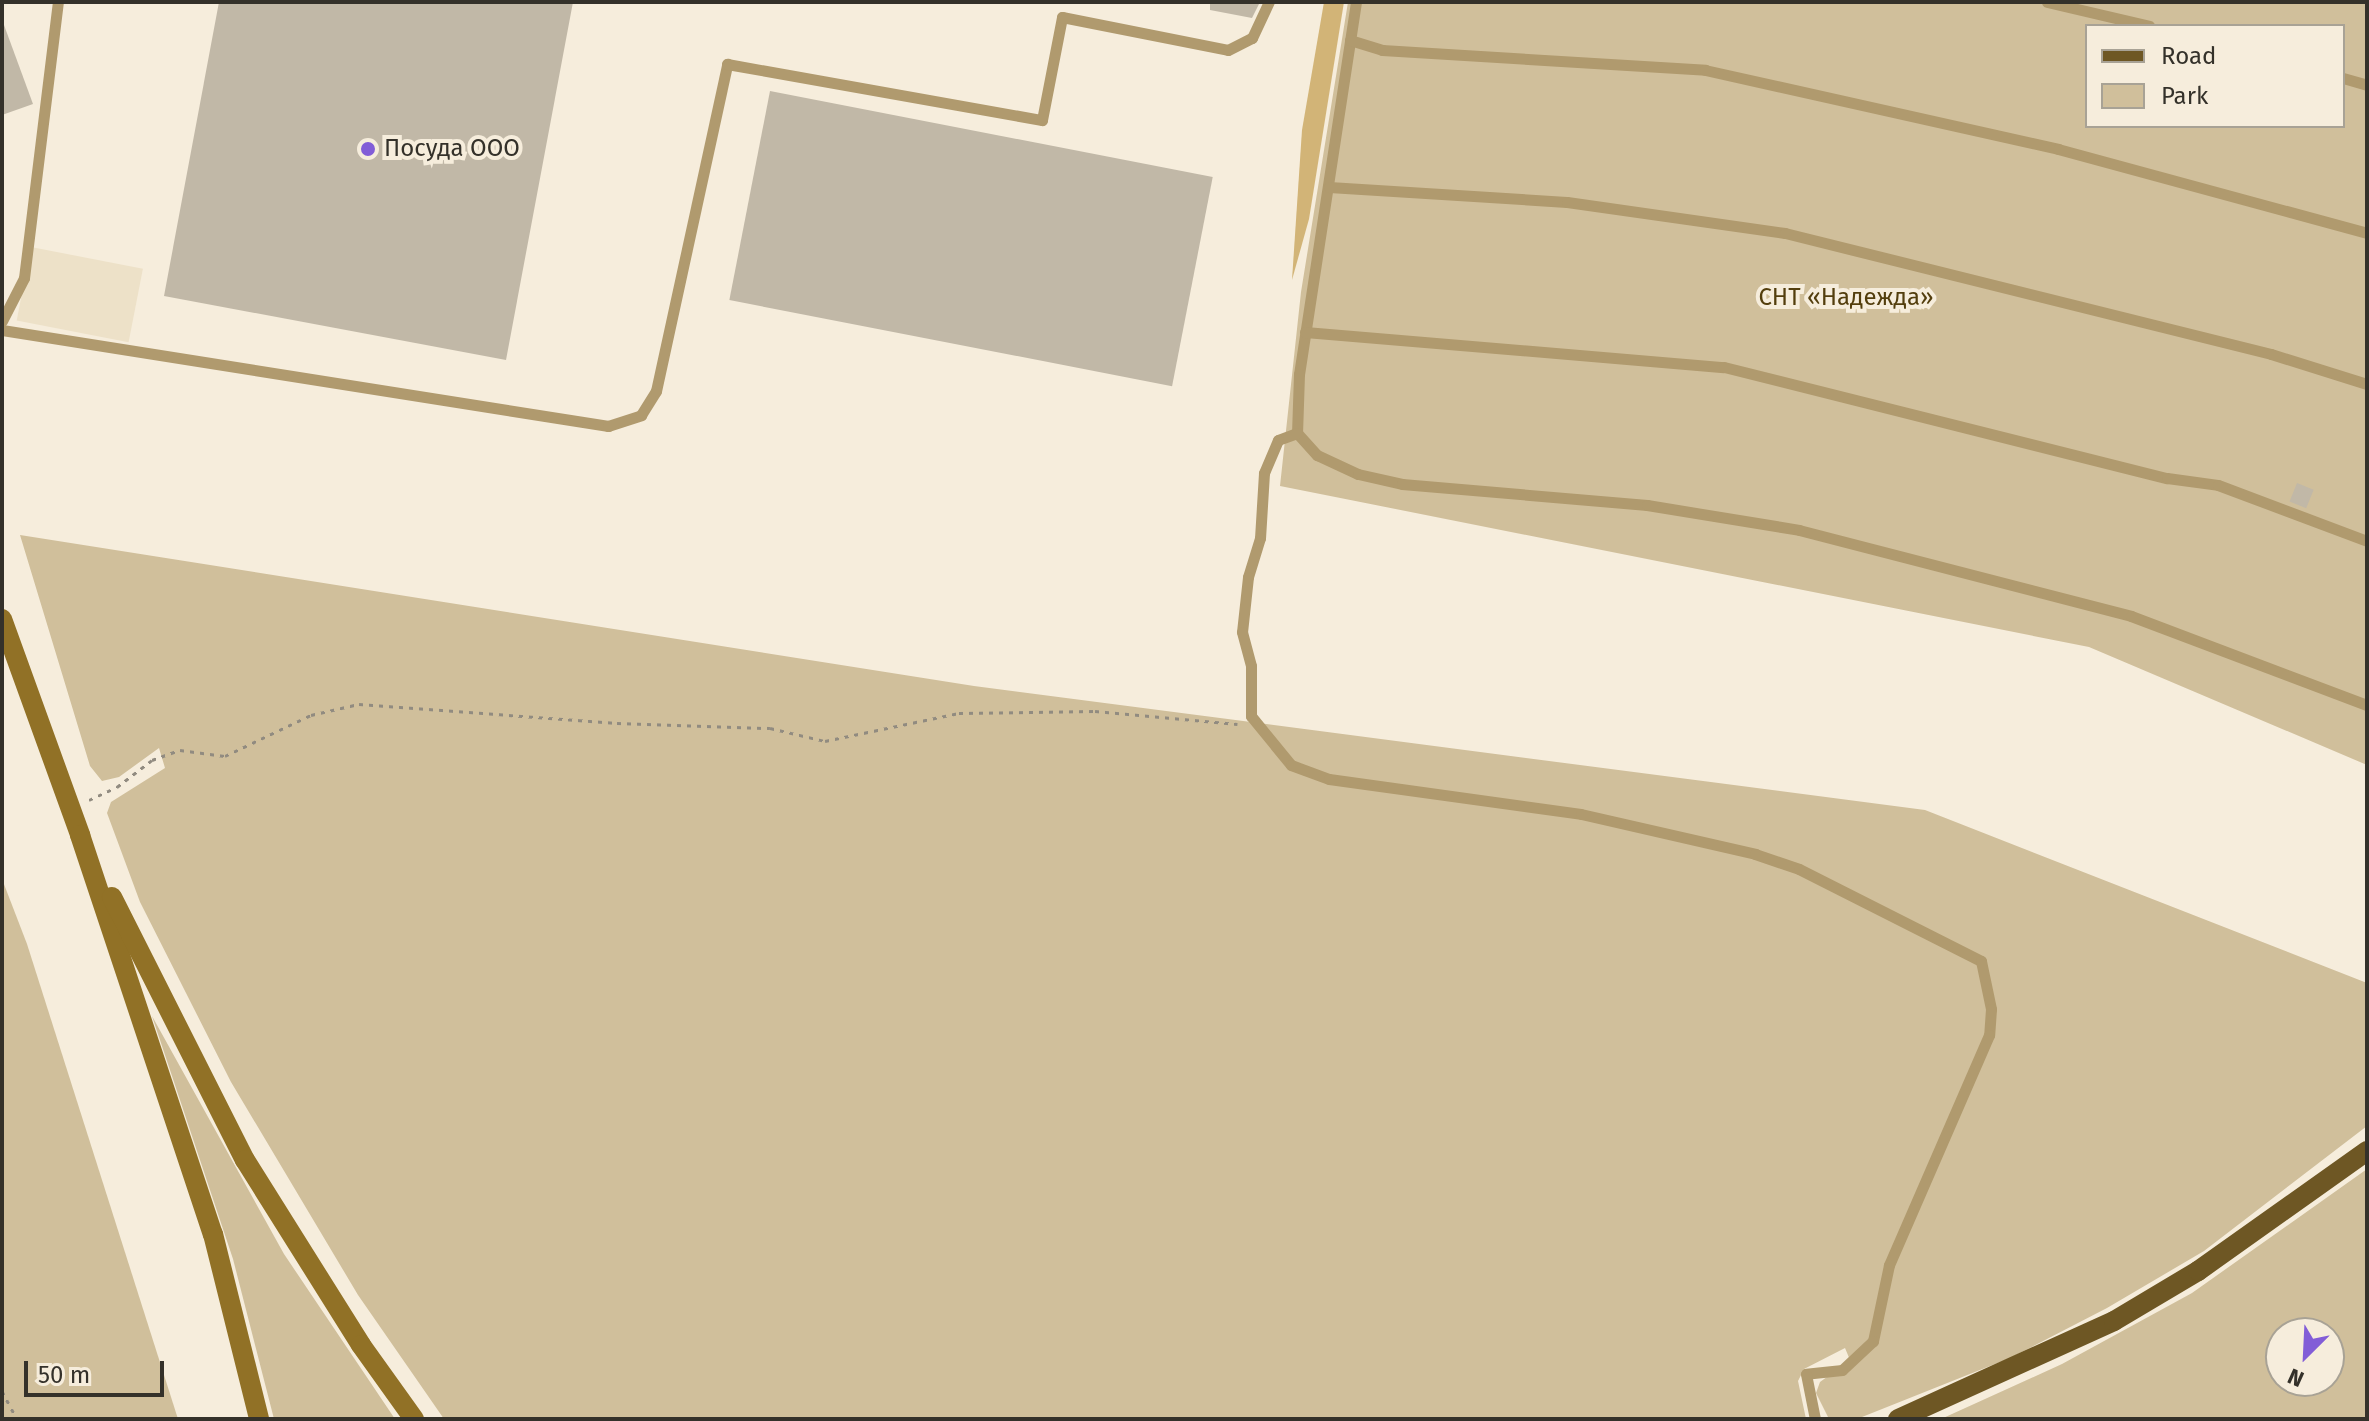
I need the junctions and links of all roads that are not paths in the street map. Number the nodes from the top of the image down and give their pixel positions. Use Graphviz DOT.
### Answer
graph roads {
  1 [pos="58,2"];
  2 [pos="1269,2"];
  3 [pos="1356,2"];
  4 [pos="2047,2"];
  5 [pos="2140,24"];
  6 [pos="1350,40"];
  7 [pos="2345,79"];
  8 [pos="2367,85"];
  9 [pos="1329,187"];
  10 [pos="2367,233"];
  11 [pos="2,321"];
  12 [pos="2,330"];
  13 [pos="1305,332"];
  14 [pos="2367,384"];
  15 [pos="1297,433"];
  16 [pos="2367,541"];
  17 [pos="2,619"];
  18 [pos="2367,705"];
  19 [pos="80,835"];
  20 [pos="2367,1151"];
  21 [pos="259,1419"];
  22 [pos="414,1419"];
  23 [pos="1815,1419"];
  24 [pos="1898,1419"];
  1 -- 11 [label="lane"];
  2 -- 12 [label="lane"];
  3 -- 6 [label="lane"];
  4 -- 5 [label="lane"];
  6 -- 9 [label="lane"];
  6 -- 10 [label="lane"];
  7 -- 8 [label="lane"];
  9 -- 13 [label="lane"];
  9 -- 14 [label="lane"];
  13 -- 15 [label="lane"];
  13 -- 16 [label="lane"];
  15 -- 18 [label="lane"];
  15 -- 23 [label="lane"];
  17 -- 19 [label="main road"];
  19 -- 21 [label="main road"];
  19 -- 22 [label="main road"];
  20 -- 24 [label="main road"];
}
